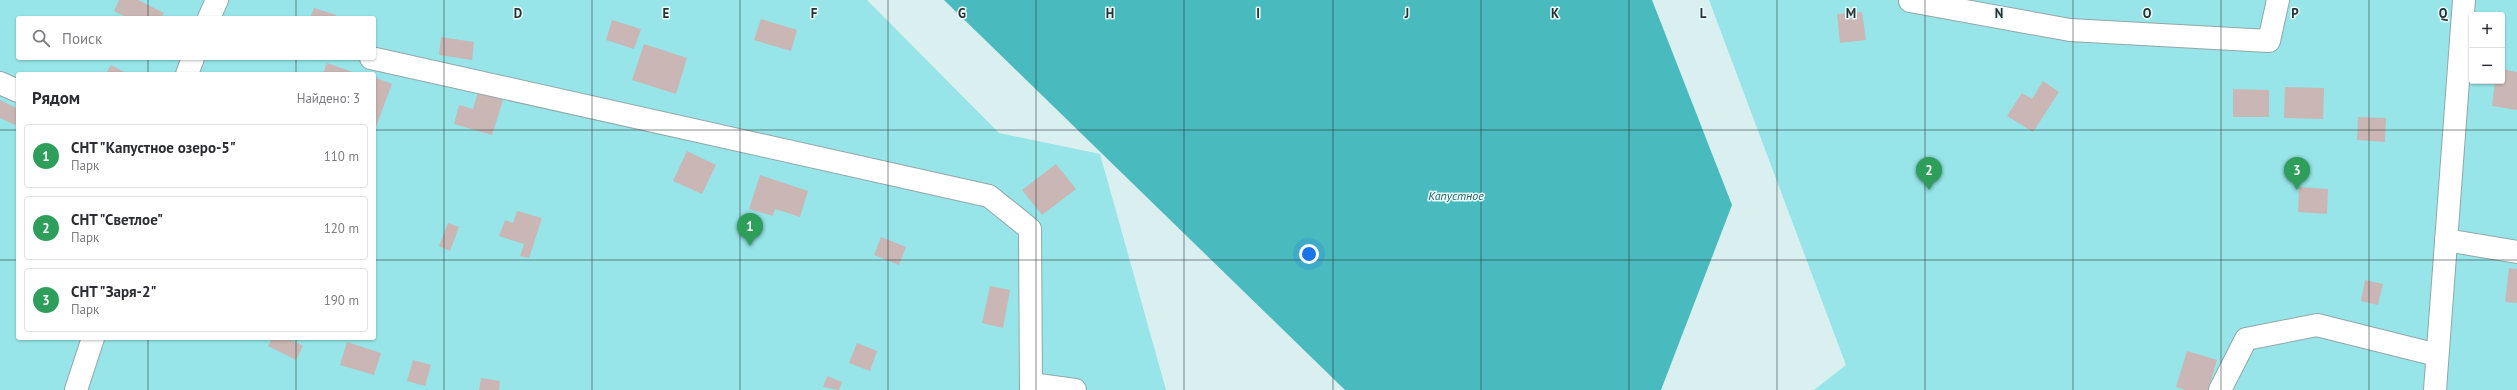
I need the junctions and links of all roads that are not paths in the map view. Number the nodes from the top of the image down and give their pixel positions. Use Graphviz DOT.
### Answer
graph roads {
  1 [pos="217,0"];
  2 [pos="2278,0"];
  3 [pos="2464,0"];
  4 [pos="1910,1"];
  5 [pos="210,16"];
  6 [pos="376,59"];
  7 [pos="192,60"];
  8 [pos="188,72"];
  9 [pos="0,83"];
  10 [pos="16,90"];
  11 [pos="2446,240"];
  12 [pos="2517,252"];
  13 [pos="92,340"];
  14 [pos="2437,355"];
  15 [pos="1031,387"];
  16 [pos="76,390"];
  17 [pos="1075,390"];
  18 [pos="2220,390"];
  19 [pos="2435,390"];
  1 -- 5 [label="lane"];
  2 -- 4 [label="lane"];
  3 -- 11 [label="lane"];
  6 -- 15 [label="lane"];
  7 -- 8 [label="lane"];
  9 -- 10 [label="lane"];
  11 -- 12 [label="lane"];
  11 -- 14 [label="lane"];
  13 -- 16 [label="lane"];
  14 -- 18 [label="lane"];
  14 -- 19 [label="lane"];
  15 -- 17 [label="lane"];
}
